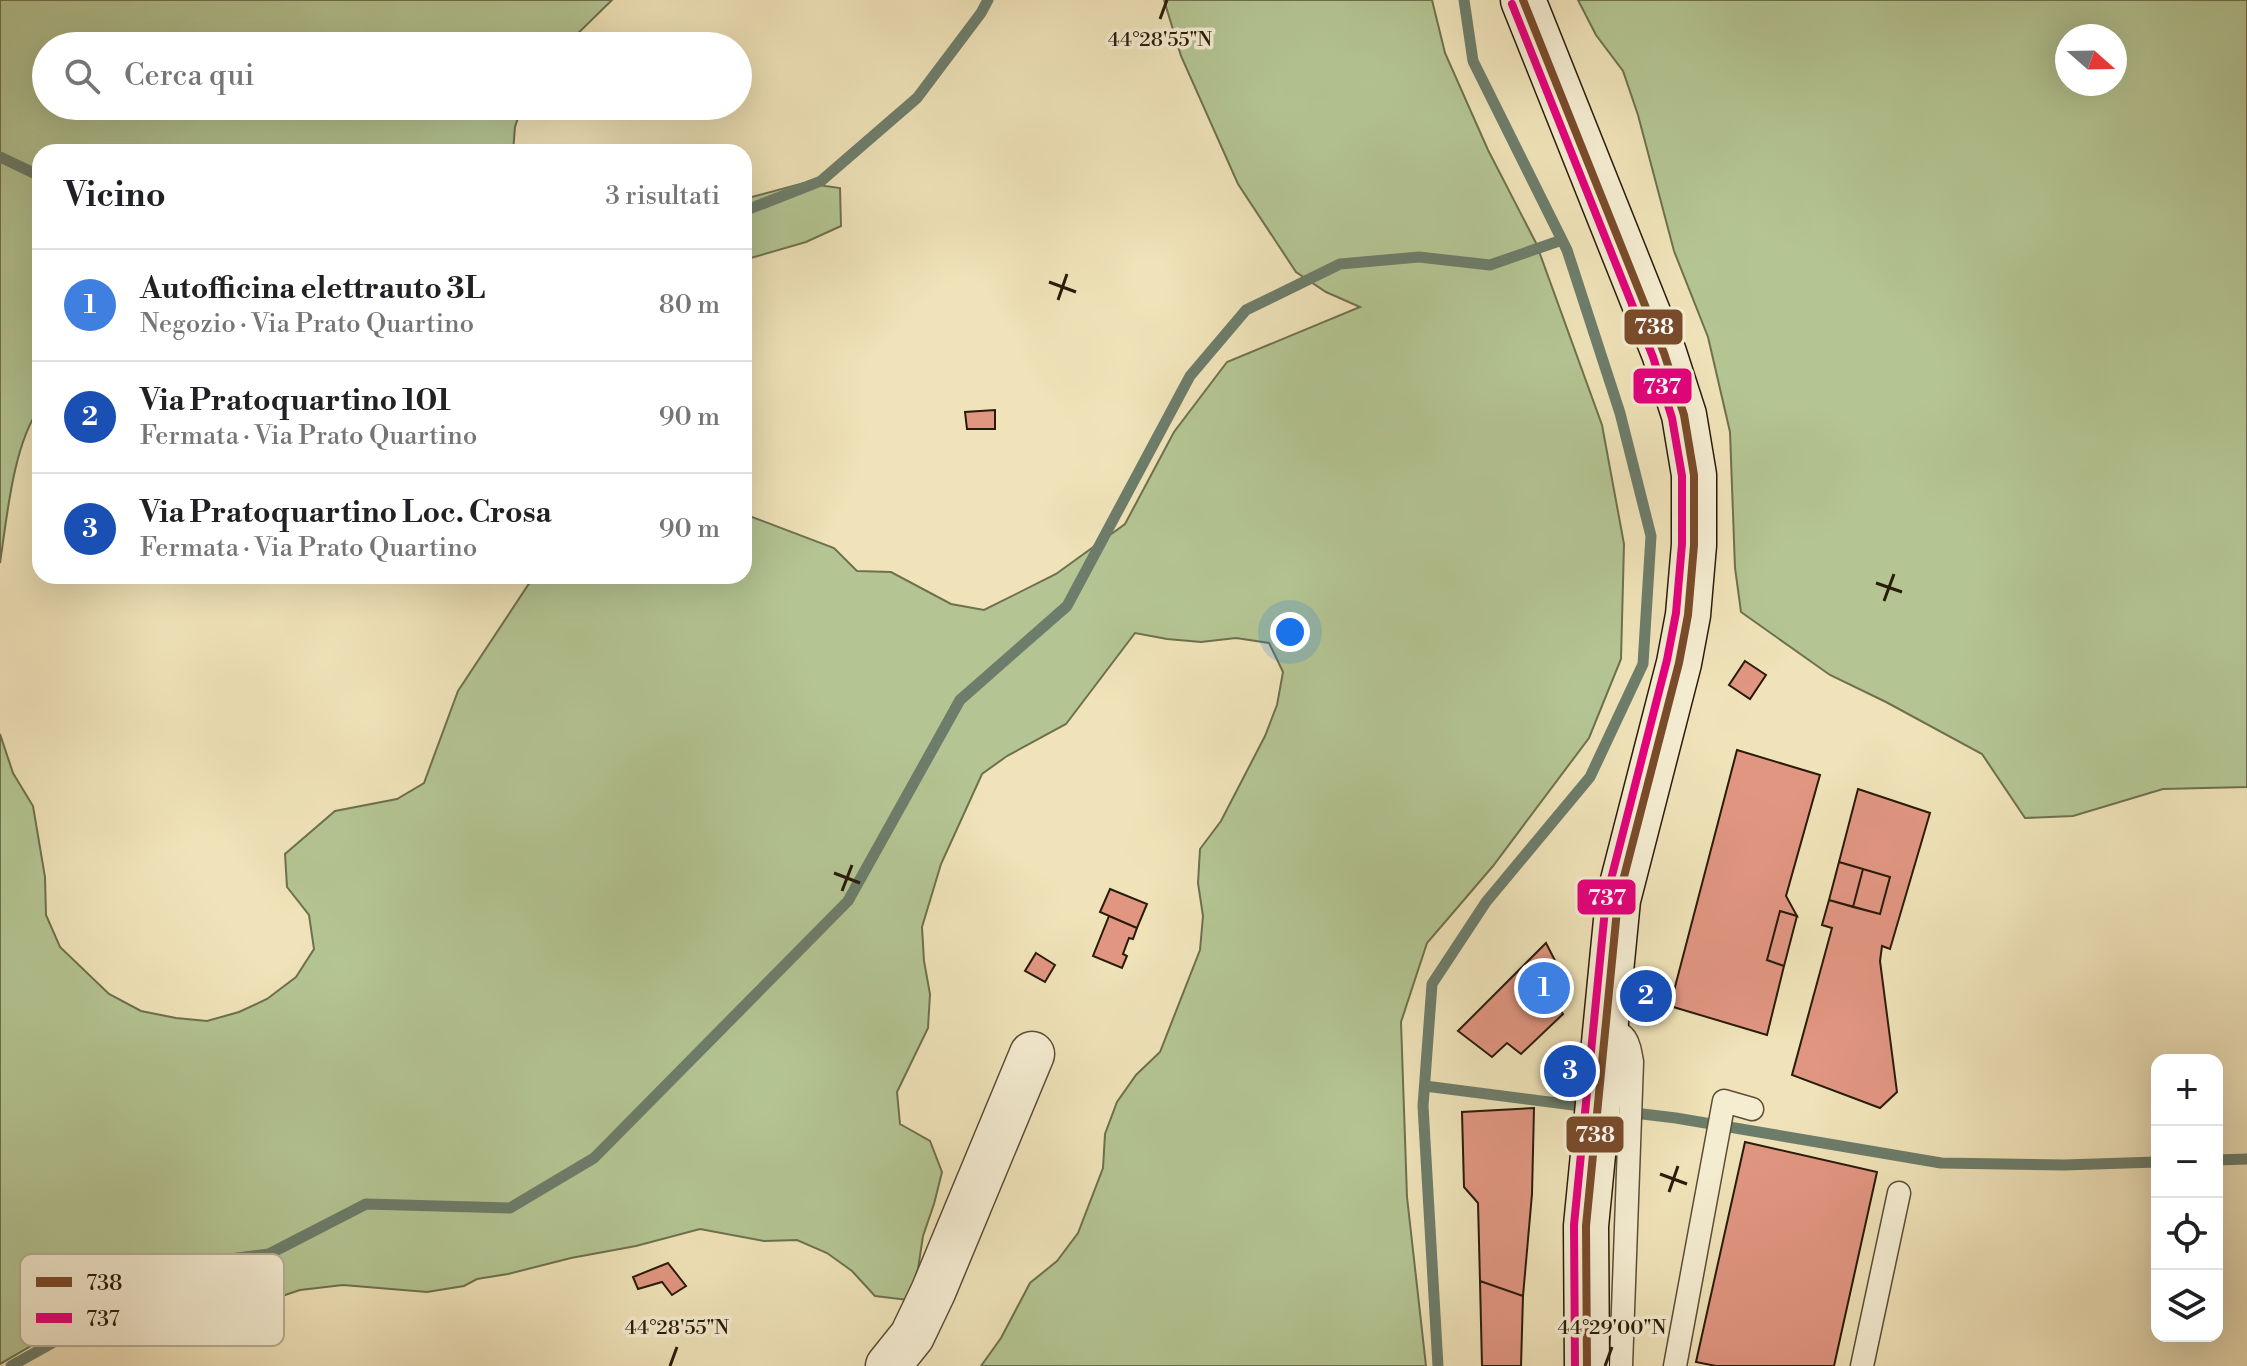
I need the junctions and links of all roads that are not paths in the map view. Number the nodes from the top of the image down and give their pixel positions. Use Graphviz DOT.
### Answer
graph roads {
  1 [pos="1523,0"];
  2 [pos="1605,1025"];
  3 [pos="1032,1054"];
  4 [pos="1752,1109"];
  5 [pos="1899,1193"];
  6 [pos="888,1366"];
  7 [pos="1587,1366"];
  8 [pos="1621,1366"];
  9 [pos="1675,1366"];
  10 [pos="1862,1366"];
  1 -- 2 [label="main road"];
  2 -- 7 [label="main road"];
  2 -- 8 [label="lane"];
  3 -- 6 [label="main road"];
  4 -- 9 [label="lane"];
  5 -- 10 [label="lane"];
}
